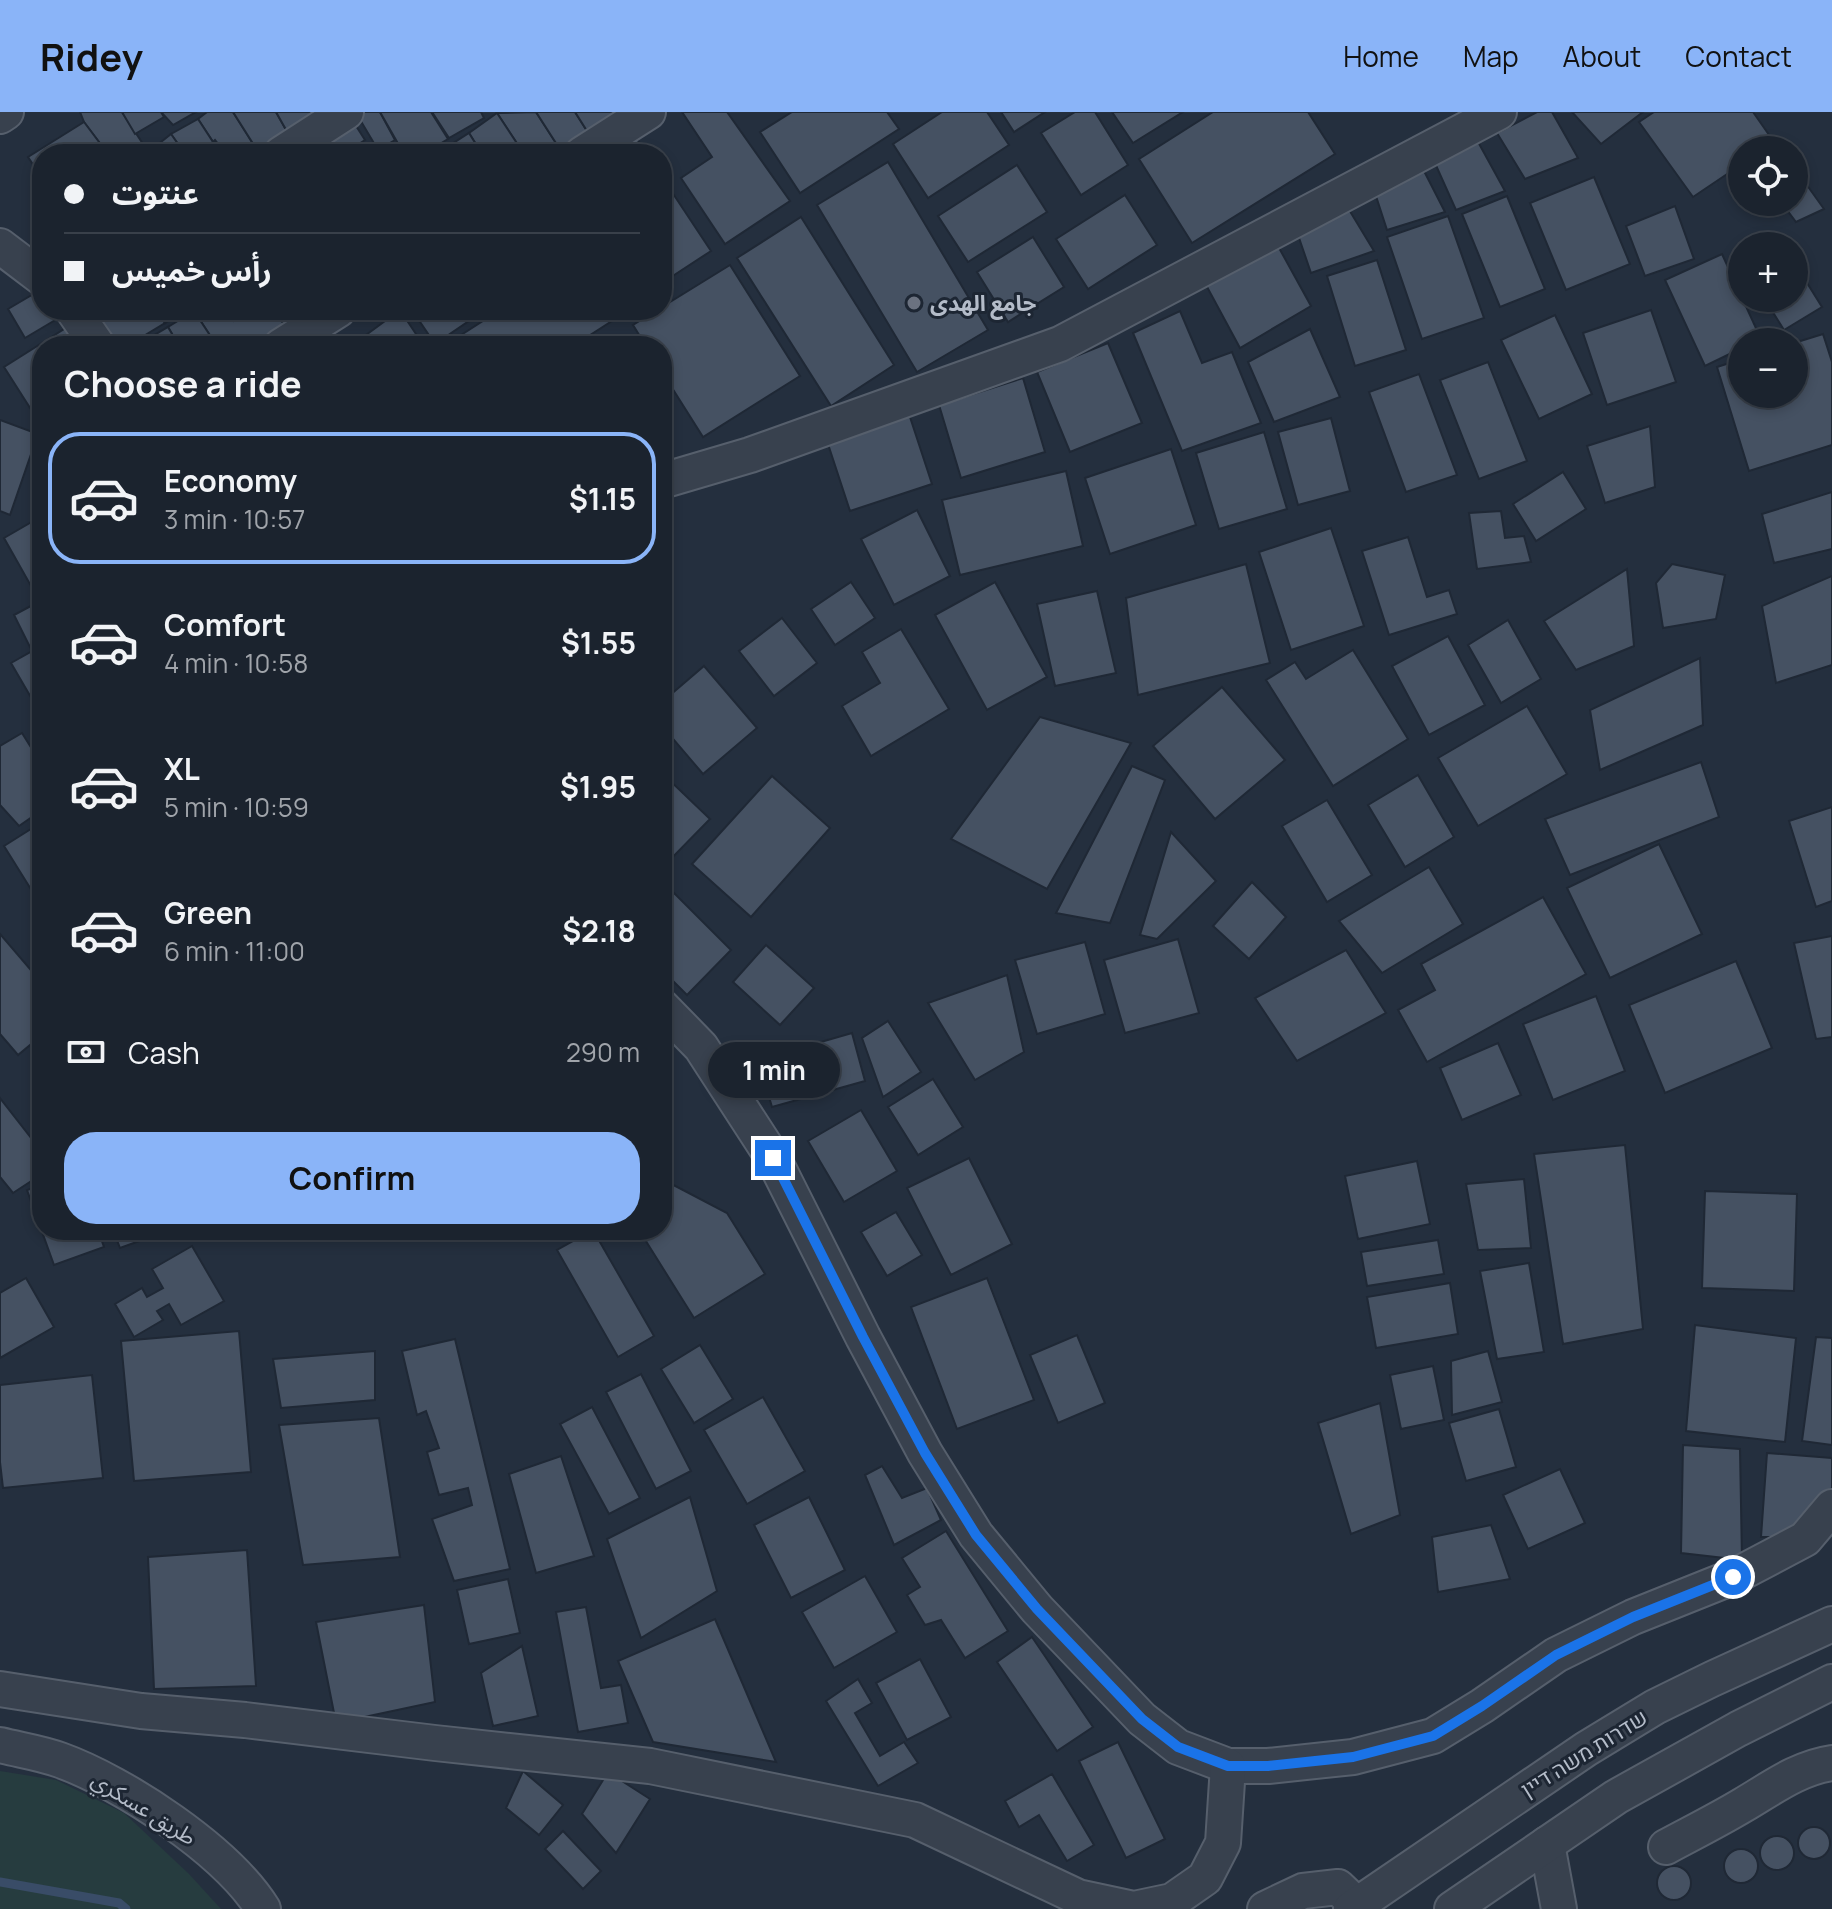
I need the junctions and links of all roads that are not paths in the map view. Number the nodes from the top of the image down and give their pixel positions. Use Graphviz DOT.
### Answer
graph roads {
  1 [pos="6,112"];
  2 [pos="346,112"];
  3 [pos="648,112"];
  4 [pos="1499,112"];
  5 [pos="0,116"];
  6 [pos="296,144"];
  7 [pos="598,144"];
  8 [pos="0,246"];
  9 [pos="32,270"];
  10 [pos="322,320"];
  11 [pos="297,336"];
  12 [pos="672,478"];
  13 [pos="672,1017"];
  14 [pos="1832,1507"];
  15 [pos="1832,1624"];
  16 [pos="1832,1682"];
  17 [pos="0,1689"];
  18 [pos="0,1745"];
  19 [pos="1832,1763"];
  20 [pos="1228,1766"];
  21 [pos="1547,1844"];
  22 [pos="1666,1847"];
  23 [pos="1357,1907"];
  24 [pos="263,1909"];
  25 [pos="1265,1909"];
  26 [pos="1452,1909"];
  27 [pos="1559,1909"];
  1 -- 5 [label="street"];
  2 -- 6 [label="street"];
  3 -- 7 [label="street"];
  4 -- 12 [label="street"];
  8 -- 9 [label="street"];
  10 -- 11 [label="street"];
  13 -- 20 [label="street"];
  14 -- 20 [label="street"];
  15 -- 23 [label="street, שדרות משה דיין"];
  16 -- 21 [label="street"];
  17 -- 20 [label="street"];
  18 -- 24 [label="street, طريق عسكري"];
  19 -- 22 [label="street"];
  21 -- 26 [label="street"];
  21 -- 27 [label="street"];
  23 -- 25 [label="street"];
}
